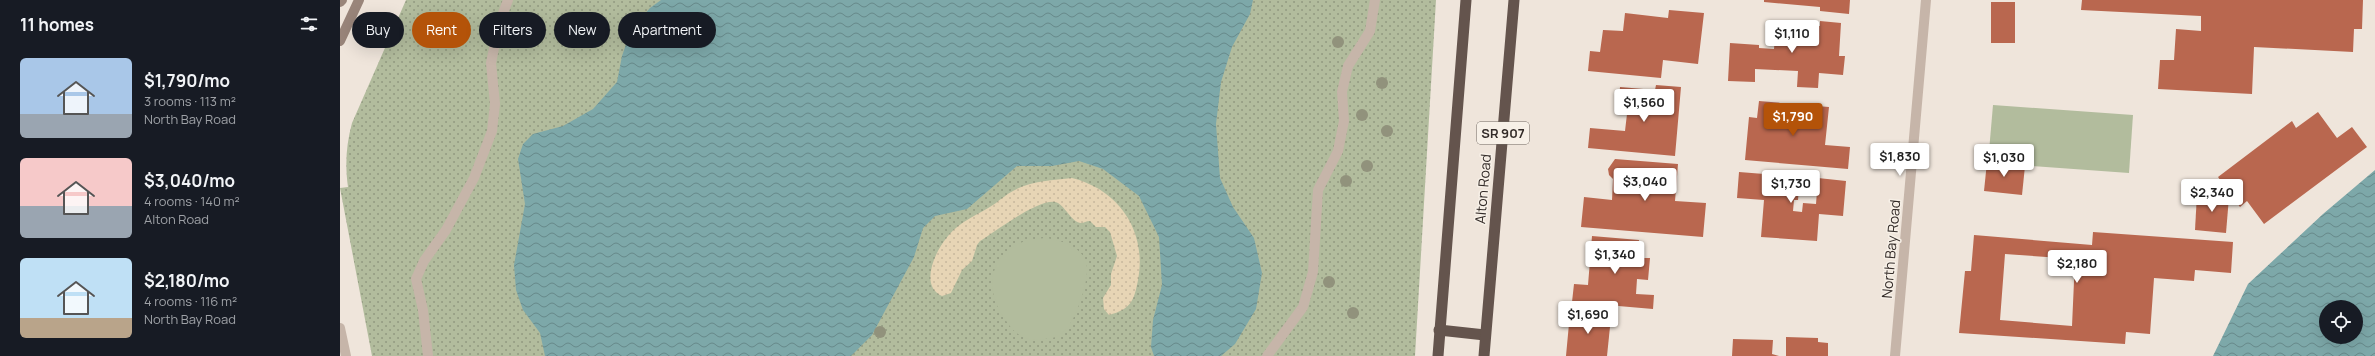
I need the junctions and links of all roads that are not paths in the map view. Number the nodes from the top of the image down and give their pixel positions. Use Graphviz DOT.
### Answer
graph roads {
  1 [pos="359,0"];
  2 [pos="508,0"];
  3 [pos="1375,0"];
  4 [pos="1466,0"];
  5 [pos="1514,0"];
  6 [pos="1926,0"];
  7 [pos="340,41"];
  8 [pos="340,328"];
  9 [pos="1439,330"];
  10 [pos="1485,335"];
  11 [pos="346,356"];
  12 [pos="428,356"];
  13 [pos="1267,356"];
  14 [pos="1438,356"];
  15 [pos="1484,356"];
  16 [pos="1895,356"];
  1 -- 7 [label="main road"];
  2 -- 12 [label="street"];
  3 -- 13 [label="street"];
  4 -- 9 [label="highway, SR 907"];
  5 -- 10 [label="highway, Alton Road / SR 907"];
  6 -- 16 [label="street, North Bay Road"];
  8 -- 11 [label="street"];
  9 -- 10 [label="highway"];
  9 -- 14 [label="highway, SR 907"];
  10 -- 15 [label="highway, Alton Road / SR 907"];
}
